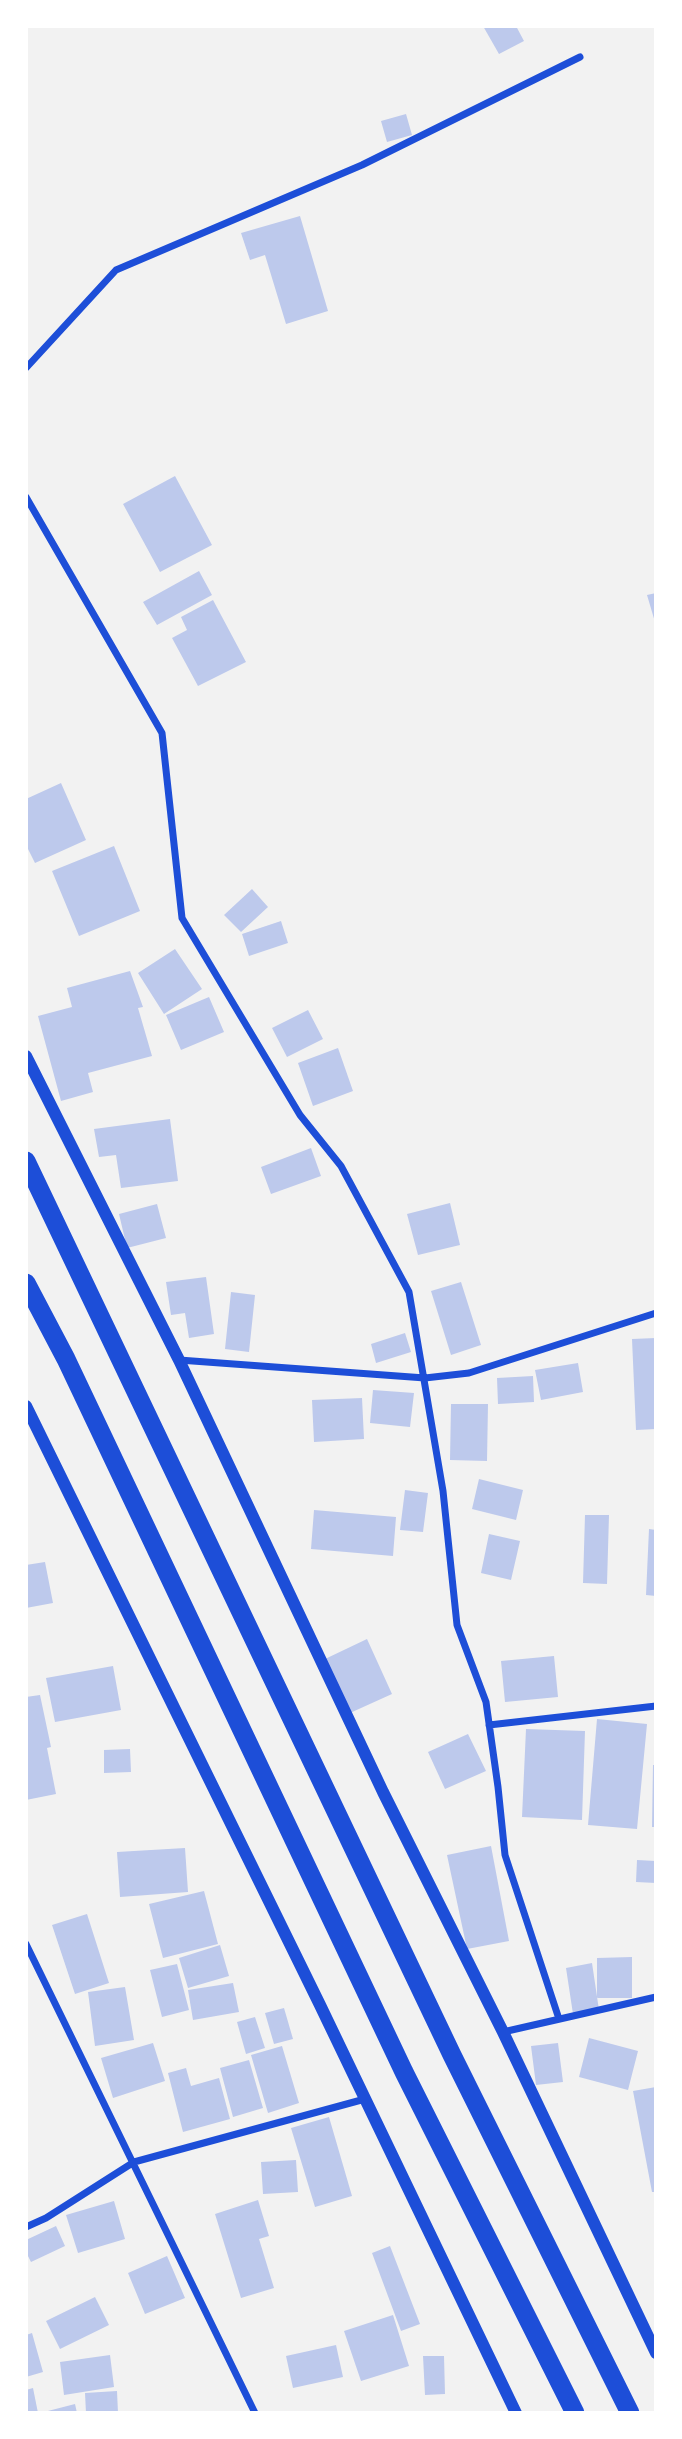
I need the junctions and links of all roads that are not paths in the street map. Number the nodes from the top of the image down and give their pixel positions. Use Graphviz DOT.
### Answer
graph roads {
  1 [pos="580,57"];
  2 [pos="26,368"];
  3 [pos="26,497"];
  4 [pos="26,1056"];
  5 [pos="26,1161"];
  6 [pos="26,1283"];
  7 [pos="656,1313"];
  8 [pos="179,1360"];
  9 [pos="425,1378"];
  10 [pos="26,1406"];
  11 [pos="656,1706"];
  12 [pos="489,1725"];
  13 [pos="26,1944"];
  14 [pos="656,1997"];
  15 [pos="559,2019"];
  16 [pos="503,2032"];
  17 [pos="365,2099"];
  18 [pos="134,2162"];
  19 [pos="26,2227"];
  20 [pos="656,2353"];
  21 [pos="255,2413"];
  22 [pos="516,2413"];
  23 [pos="575,2413"];
  24 [pos="630,2413"];
  1 -- 2 [label="street"];
  3 -- 9 [label="street"];
  4 -- 8 [label="street"];
  5 -- 24 [label="highway"];
  6 -- 23 [label="highway"];
  7 -- 9 [label="street"];
  8 -- 9 [label="street"];
  8 -- 16 [label="street"];
  9 -- 12 [label="street"];
  10 -- 17 [label="street"];
  11 -- 12 [label="street"];
  12 -- 15 [label="street"];
  13 -- 18 [label="street"];
  14 -- 15 [label="street"];
  15 -- 16 [label="street"];
  16 -- 20 [label="street"];
  17 -- 18 [label="street"];
  17 -- 22 [label="street"];
  18 -- 19 [label="street"];
  18 -- 21 [label="street"];
}
